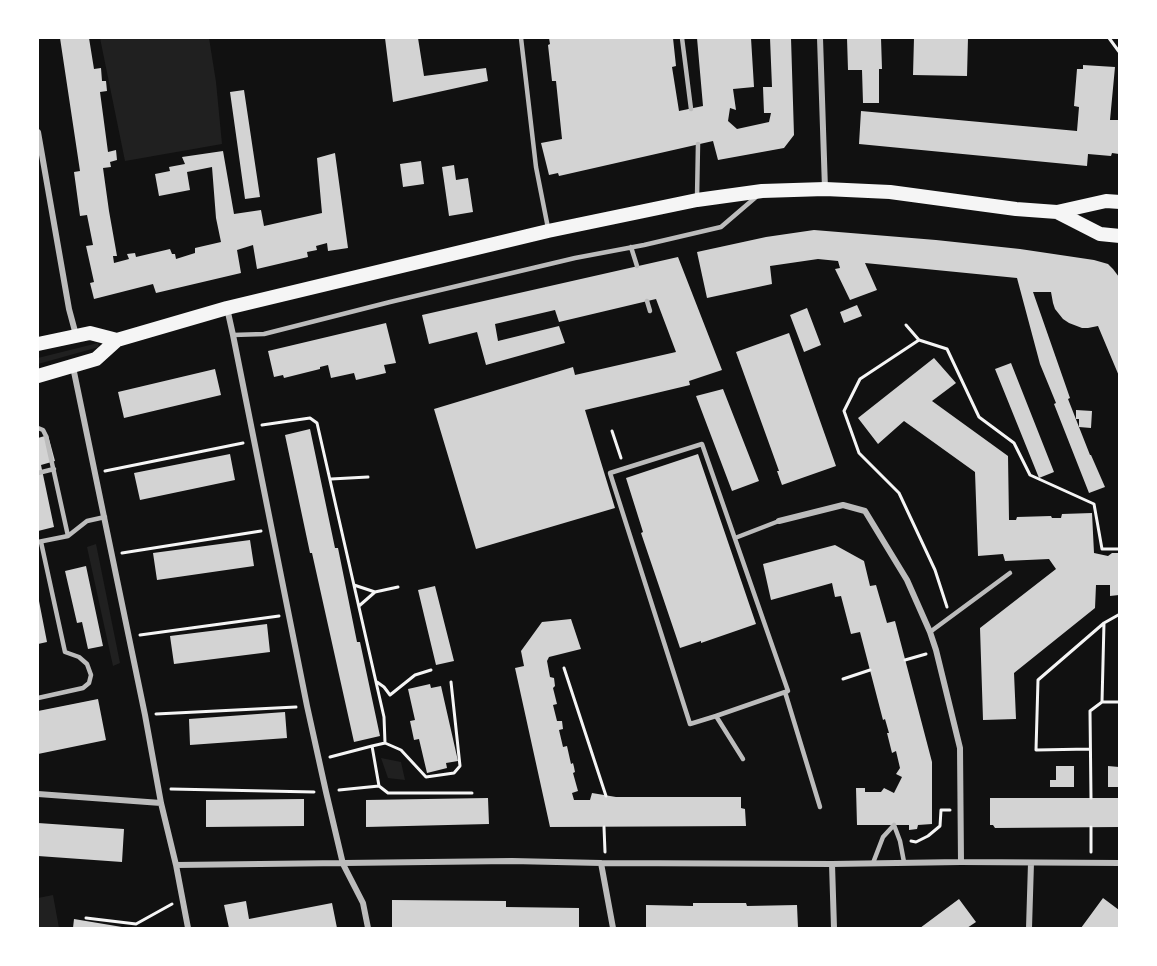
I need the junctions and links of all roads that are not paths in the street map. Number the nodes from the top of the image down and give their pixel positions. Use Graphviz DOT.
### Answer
graph roads {
  1 [pos="521,38"];
  2 [pos="682,38"];
  3 [pos="820,38"];
  4 [pos="691,109"];
  5 [pos="38,132"];
  6 [pos="698,144"];
  7 [pos="825,189"];
  8 [pos="762,191"];
  9 [pos="697,200"];
  10 [pos="1119,202"];
  11 [pos="1057,212"];
  12 [pos="548,231"];
  13 [pos="1119,236"];
  14 [pos="631,247"];
  15 [pos="637,266"];
  16 [pos="647,301"];
  17 [pos="227,308"];
  18 [pos="650,311"];
  19 [pos="76,335"];
  20 [pos="233,335"];
  21 [pos="117,340"];
  22 [pos="38,344"];
  23 [pos="73,367"];
  24 [pos="38,376"];
  25 [pos="38,428"];
  26 [pos="54,469"];
  27 [pos="38,472"];
  28 [pos="105,517"];
  29 [pos="779,521"];
  30 [pos="68,536"];
  31 [pos="735,538"];
  32 [pos="39,542"];
  33 [pos="1010,573"];
  34 [pos="930,632"];
  35 [pos="785,692"];
  36 [pos="38,698"];
  37 [pos="716,716"];
  38 [pos="743,759"];
  39 [pos="38,794"];
  40 [pos="161,803"];
  41 [pos="820,807"];
  42 [pos="904,862"];
  43 [pos="961,862"];
  44 [pos="603,863"];
  45 [pos="873,863"];
  46 [pos="1031,863"];
  47 [pos="1119,863"];
  48 [pos="176,864"];
  49 [pos="343,864"];
  50 [pos="832,864"];
  51 [pos="188,928"];
  52 [pos="368,928"];
  53 [pos="613,928"];
  54 [pos="834,928"];
  55 [pos="1029,928"];
  1 -- 12 [label="lane"];
  2 -- 4 [label="lane"];
  3 -- 7 [label="street"];
  5 -- 19 [label="street"];
  6 -- 9 [label="lane"];
  7 -- 8 [label="main road"];
  7 -- 11 [label="main road"];
  8 -- 9 [label="main road"];
  8 -- 14 [label="lane"];
  9 -- 12 [label="main road"];
  10 -- 11 [label="main road"];
  11 -- 13 [label="main road"];
  12 -- 17 [label="main road"];
  14 -- 15 [label="lane"];
  14 -- 20 [label="lane"];
  16 -- 18 [label="lane"];
  17 -- 20 [label="street"];
  17 -- 21 [label="main road"];
  19 -- 21 [label="main road"];
  19 -- 22 [label="main road"];
  20 -- 49 [label="street"];
  21 -- 23 [label="main road"];
  23 -- 24 [label="main road"];
  23 -- 28 [label="street"];
  25 -- 26 [label="lane"];
  26 -- 27 [label="lane"];
  26 -- 30 [label="lane"];
  28 -- 30 [label="lane"];
  28 -- 40 [label="street"];
  29 -- 31 [label="lane"];
  29 -- 34 [label="street"];
  30 -- 32 [label="lane"];
  31 -- 35 [label="lane"];
  31 -- 37 [label="lane"];
  32 -- 36 [label="lane"];
  33 -- 34 [label="lane"];
  34 -- 43 [label="street"];
  35 -- 37 [label="lane"];
  35 -- 41 [label="lane"];
  37 -- 38 [label="lane"];
  39 -- 40 [label="street"];
  40 -- 48 [label="street"];
  42 -- 43 [label="street"];
  42 -- 45 [label="street"];
  42 -- 45 [label="lane"];
  43 -- 46 [label="street"];
  44 -- 49 [label="street"];
  44 -- 50 [label="street"];
  44 -- 53 [label="street"];
  45 -- 50 [label="street"];
  46 -- 47 [label="street"];
  46 -- 55 [label="street"];
  48 -- 49 [label="street"];
  48 -- 51 [label="street"];
  49 -- 52 [label="street"];
  50 -- 54 [label="street"];
}
